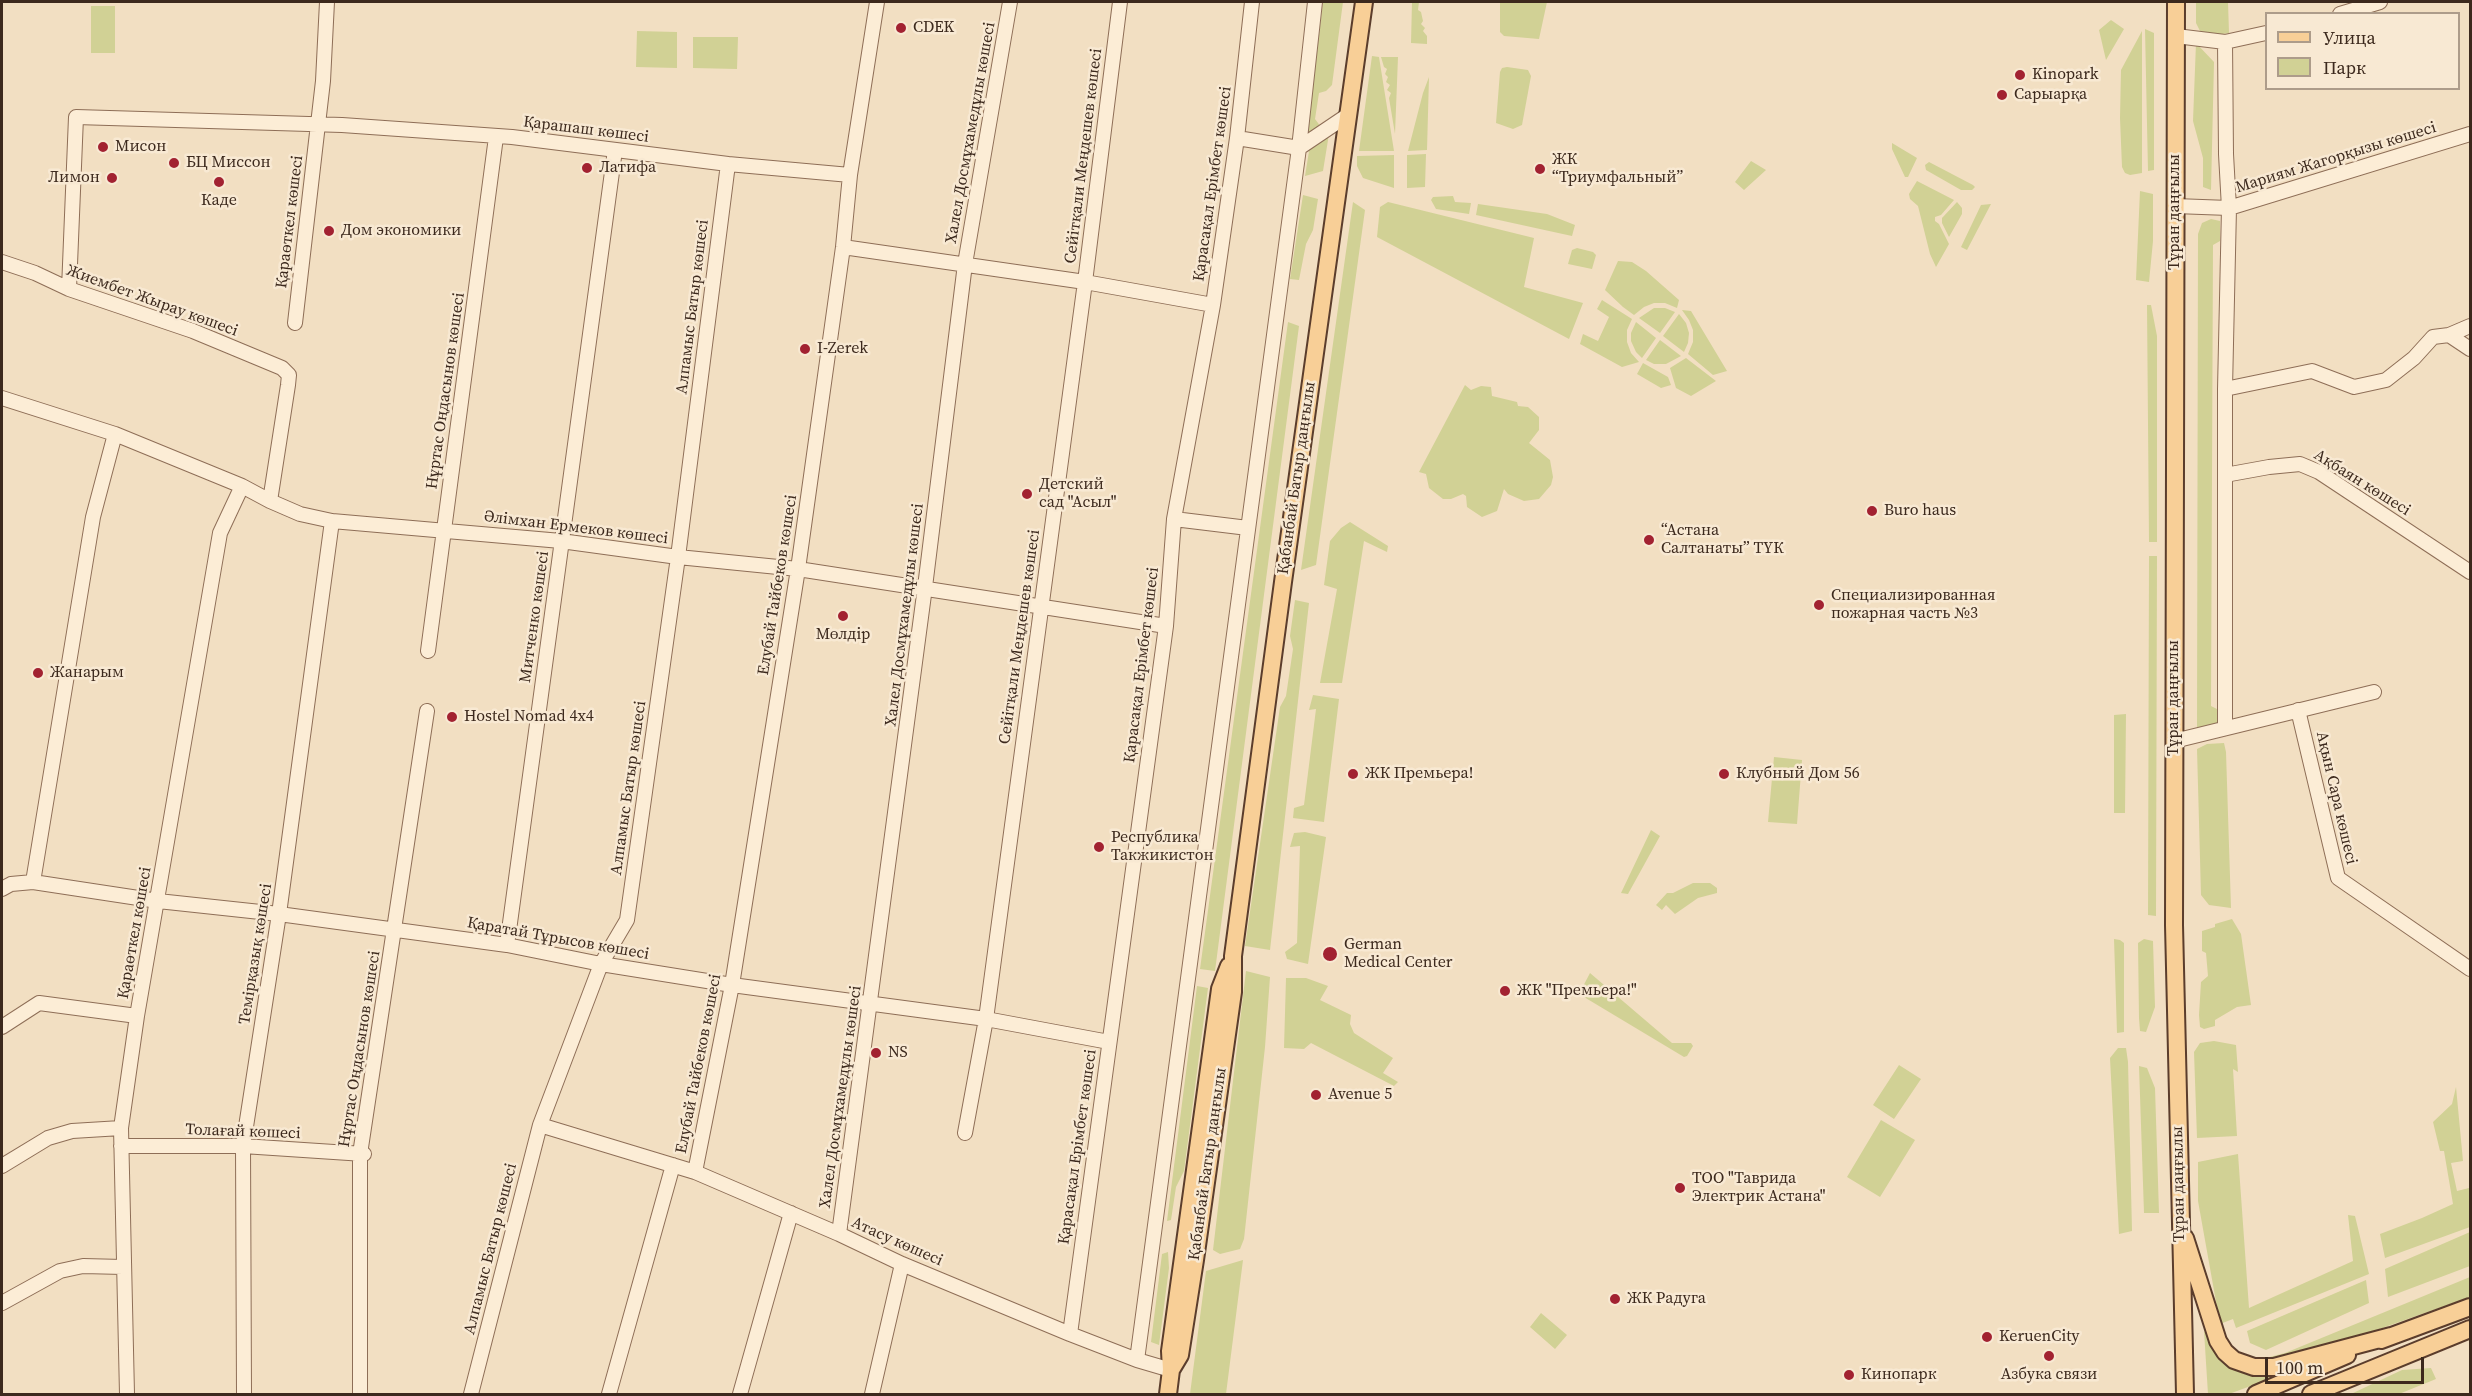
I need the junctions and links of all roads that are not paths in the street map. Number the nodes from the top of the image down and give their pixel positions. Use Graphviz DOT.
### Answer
graph roads {
  1 [pos="327,2"];
  2 [pos="877,2"];
  3 [pos="1010,2"];
  4 [pos="1120,2"];
  5 [pos="1252,2"];
  6 [pos="1315,2"];
  7 [pos="1364,2"];
  8 [pos="2176,2"];
  9 [pos="2380,2"];
  10 [pos="2347,12"];
  11 [pos="2265,33"];
  12 [pos="2176,36"];
  13 [pos="2225,42"];
  14 [pos="1348,115"];
  15 [pos="318,125"];
  16 [pos="2470,134"];
  17 [pos="496,137"];
  18 [pos="1237,138"];
  19 [pos="1299,148"];
  20 [pos="615,150"];
  21 [pos="728,164"];
  22 [pos="850,175"];
  23 [pos="2175,206"];
  24 [pos="2229,208"];
  25 [pos="843,247"];
  26 [pos="2,262"];
  27 [pos="965,264"];
  28 [pos="1085,282"];
  29 [pos="69,289"];
  30 [pos="1213,305"];
  31 [pos="295,323"];
  32 [pos="2470,326"];
  33 [pos="2449,335"];
  34 [pos="2470,349"];
  35 [pos="2225,389"];
  36 [pos="2,398"];
  37 [pos="116,434"];
  38 [pos="2225,476"];
  39 [pos="242,486"];
  40 [pos="270,501"];
  41 [pos="1174,519"];
  42 [pos="333,521"];
  43 [pos="1248,528"];
  44 [pos="444,530"];
  45 [pos="561,541"];
  46 [pos="678,557"];
  47 [pos="798,569"];
  48 [pos="2470,572"];
  49 [pos="925,587"];
  50 [pos="1041,607"];
  51 [pos="1166,626"];
  52 [pos="428,651"];
  53 [pos="2373,692"];
  54 [pos="2298,710"];
  55 [pos="428,711"];
  56 [pos="2225,728"];
  57 [pos="2174,741"];
  58 [pos="33,882"];
  59 [pos="2,889"];
  60 [pos="158,901"];
  61 [pos="279,914"];
  62 [pos="396,930"];
  63 [pos="507,945"];
  64 [pos="601,964"];
  65 [pos="2470,969"];
  66 [pos="732,985"];
  67 [pos="870,1003"];
  68 [pos="137,1016"];
  69 [pos="986,1018"];
  70 [pos="2,1027"];
  71 [pos="1109,1042"];
  72 [pos="540,1125"];
  73 [pos="121,1128"];
  74 [pos="965,1133"];
  75 [pos="121,1146"];
  76 [pos="243,1146"];
  77 [pos="362,1154"];
  78 [pos="674,1165"];
  79 [pos="2,1166"];
  80 [pos="695,1172"];
  81 [pos="791,1213"];
  82 [pos="2180,1221"];
  83 [pos="839,1234"];
  84 [pos="902,1264"];
  85 [pos="123,1267"];
  86 [pos="2,1303"];
  87 [pos="2470,1307"];
  88 [pos="2470,1329"];
  89 [pos="1070,1334"];
  90 [pos="2391,1336"];
  91 [pos="1137,1360"];
  92 [pos="1171,1370"];
  93 [pos="2360,1374"];
  94 [pos="127,1395"];
  95 [pos="244,1395"];
  96 [pos="360,1395"];
  97 [pos="471,1395"];
  98 [pos="609,1395"];
  99 [pos="740,1395"];
  100 [pos="872,1395"];
  101 [pos="1168,1395"];
  102 [pos="2186,1395"];
  103 [pos="2256,1395"];
  104 [pos="2311,1395"];
  105 [pos="2330,1395"];
  1 -- 15 [label="street, Қараөткел көшесі"];
  2 -- 22 [label="street, Елубай Тайбеков көшесі"];
  3 -- 27 [label="street, Халел Досмұхамедұлы көшесі"];
  4 -- 28 [label="street, Сейітқали Меңдешев көшесі"];
  5 -- 18 [label="street, Қарасақал Ерімбет көшесі"];
  6 -- 19 [label="street"];
  7 -- 14 [label="main road, Қабанбай Батыр даңғылы"];
  8 -- 12 [label="main road, Тұран даңғылы"];
  9 -- 10 [label="street"];
  11 -- 13 [label="street"];
  12 -- 13 [label="street"];
  12 -- 23 [label="main road, Тұран даңғылы"];
  13 -- 24 [label="street"];
  14 -- 19 [label="street"];
  14 -- 92 [label="main road, Қабанбай Батыр даңғылы"];
  15 -- 17 [label="street, Қарашаш көшесі"];
  15 -- 29 [label="street, Қарашаш көшесі"];
  15 -- 31 [label="street, Қараөткел көшесі"];
  16 -- 24 [label="street, Мариям Жагорқызы көшесі"];
  17 -- 20 [label="street, Қарашаш көшесі"];
  17 -- 44 [label="street, Нұртас Оңдасынов көшесі"];
  18 -- 19 [label="street"];
  18 -- 30 [label="street, Қарасақал Ерімбет көшесі"];
  19 -- 43 [label="street"];
  20 -- 21 [label="street, Қарашаш көшесі"];
  20 -- 45 [label="street, Митченко көшесі"];
  21 -- 22 [label="street, Қарашаш көшесі"];
  21 -- 46 [label="street, Алпамыс Батыр көшесі"];
  22 -- 25 [label="street, Елубай Тайбеков көшесі"];
  23 -- 24 [label="street, Мариям Жагорқызы көшесі"];
  23 -- 57 [label="main road, Тұран даңғылы"];
  24 -- 35 [label="street"];
  25 -- 27 [label="street"];
  25 -- 47 [label="street, Елубай Тайбеков көшесі"];
  26 -- 29 [label="street, Жиембет Жырау көшесі"];
  27 -- 28 [label="street"];
  27 -- 49 [label="street, Халел Досмұхамедұлы көшесі"];
  28 -- 30 [label="street"];
  28 -- 50 [label="street, Сейітқали Меңдешев көшесі"];
  29 -- 40 [label="street, Жиембет Жырау көшесі"];
  30 -- 41 [label="street, Қарасақал Ерімбет көшесі"];
  32 -- 33 [label="street"];
  33 -- 34 [label="street"];
  33 -- 35 [label="street"];
  35 -- 38 [label="street"];
  36 -- 37 [label="street, Әлімхан Ермеков көшесі"];
  37 -- 39 [label="street, Әлімхан Ермеков көшесі"];
  37 -- 58 [label="street"];
  38 -- 48 [label="street, Ақбаян көшесі"];
  38 -- 56 [label="street"];
  39 -- 40 [label="street, Әлімхан Ермеков көшесі"];
  39 -- 60 [label="street, Қараөткел көшесі"];
  40 -- 42 [label="street, Әлімхан Ермеков көшесі"];
  41 -- 43 [label="street"];
  41 -- 51 [label="street, Қарасақал Ерімбет көшесі"];
  42 -- 44 [label="street, Әлімхан Ермеков көшесі"];
  42 -- 61 [label="street, Темірқазық көшесі"];
  43 -- 91 [label="street"];
  44 -- 45 [label="street, Әлімхан Ермеков көшесі"];
  44 -- 52 [label="street, Нұртас Оңдасынов көшесі"];
  45 -- 46 [label="street, Әлімхан Ермеков көшесі"];
  45 -- 63 [label="street, Митченко көшесі"];
  46 -- 47 [label="street, Әлімхан Ермеков көшесі"];
  46 -- 64 [label="street, Алпамыс Батыр көшесі"];
  47 -- 49 [label="street, Әлімхан Ермеков көшесі"];
  47 -- 66 [label="street, Елубай Тайбеков көшесі"];
  49 -- 50 [label="street, Әлімхан Ермеков көшесі"];
  49 -- 67 [label="street, Халел Досмұхамедұлы көшесі"];
  50 -- 51 [label="street, Әлімхан Ермеков көшесі"];
  50 -- 69 [label="street, Сейітқали Меңдешев көшесі"];
  51 -- 71 [label="street, Қарасақал Ерімбет көшесі"];
  53 -- 54 [label="street"];
  54 -- 56 [label="street"];
  54 -- 65 [label="street, Ақын Сара көшесі"];
  55 -- 62 [label="street, Нұртас Оңдасынов көшесі"];
  56 -- 57 [label="street"];
  57 -- 82 [label="main road, Тұран даңғылы"];
  58 -- 59 [label="street, Қаратай Тұрысов көшесі"];
  58 -- 60 [label="street, Қаратай Тұрысов көшесі"];
  60 -- 61 [label="street, Қаратай Тұрысов көшесі"];
  60 -- 68 [label="street, Қараөткел көшесі"];
  61 -- 62 [label="street, Қаратай Тұрысов көшесі"];
  61 -- 76 [label="street, Темірқазық көшесі"];
  62 -- 63 [label="street, Қаратай Тұрысов көшесі"];
  62 -- 77 [label="street, Нұртас Оңдасынов көшесі"];
  63 -- 64 [label="street, Қаратай Тұрысов көшесі"];
  64 -- 66 [label="street, Қаратай Тұрысов көшесі"];
  64 -- 72 [label="street, Алпамыс Батыр көшесі"];
  66 -- 67 [label="street, Қаратай Тұрысов көшесі"];
  66 -- 80 [label="street, Елубай Тайбеков көшесі"];
  67 -- 69 [label="street, Қаратай Тұрысов көшесі"];
  67 -- 83 [label="street, Халел Досмұхамедұлы көшесі"];
  68 -- 70 [label="street"];
  68 -- 73 [label="street, Қараөткел көшесі"];
  69 -- 71 [label="street, Қаратай Тұрысов көшесі"];
  69 -- 74 [label="street, Сейітқали Меңдешев көшесі"];
  71 -- 89 [label="street, Қарасақал Ерімбет көшесі"];
  72 -- 78 [label="street, Атасу көшесі"];
  72 -- 97 [label="street, Алпамыс Батыр көшесі"];
  73 -- 75 [label="street, Қараөткел көшесі"];
  73 -- 79 [label="street"];
  75 -- 76 [label="street, Толағай көшесі"];
  75 -- 85 [label="street, Қараөткел көшесі"];
  76 -- 77 [label="street, Толағай көшесі"];
  76 -- 95 [label="street, Темірқазық көшесі"];
  77 -- 96 [label="street, Нұртас Оңдасынов көшесі"];
  78 -- 80 [label="street, Атасу көшесі"];
  78 -- 98 [label="street, Елубай Тайбеков көшесі"];
  80 -- 81 [label="street, Атасу көшесі"];
  81 -- 83 [label="street, Атасу көшесі"];
  81 -- 99 [label="street"];
  82 -- 90 [label="main road"];
  82 -- 102 [label="main road, Тұран даңғылы"];
  83 -- 84 [label="street, Атасу көшесі"];
  84 -- 89 [label="street, Атасу көшесі"];
  84 -- 100 [label="street"];
  85 -- 86 [label="street"];
  85 -- 94 [label="street, Қараөткел көшесі"];
  87 -- 90 [label="main road"];
  88 -- 93 [label="main road"];
  89 -- 91 [label="street, Атасу көшесі"];
  90 -- 103 [label="main road"];
  91 -- 92 [label="street, Атасу көшесі"];
  92 -- 101 [label="main road, Қабанбай Батыр даңғылы"];
  93 -- 104 [label="main road"];
  93 -- 105 [label="main road"];
}
